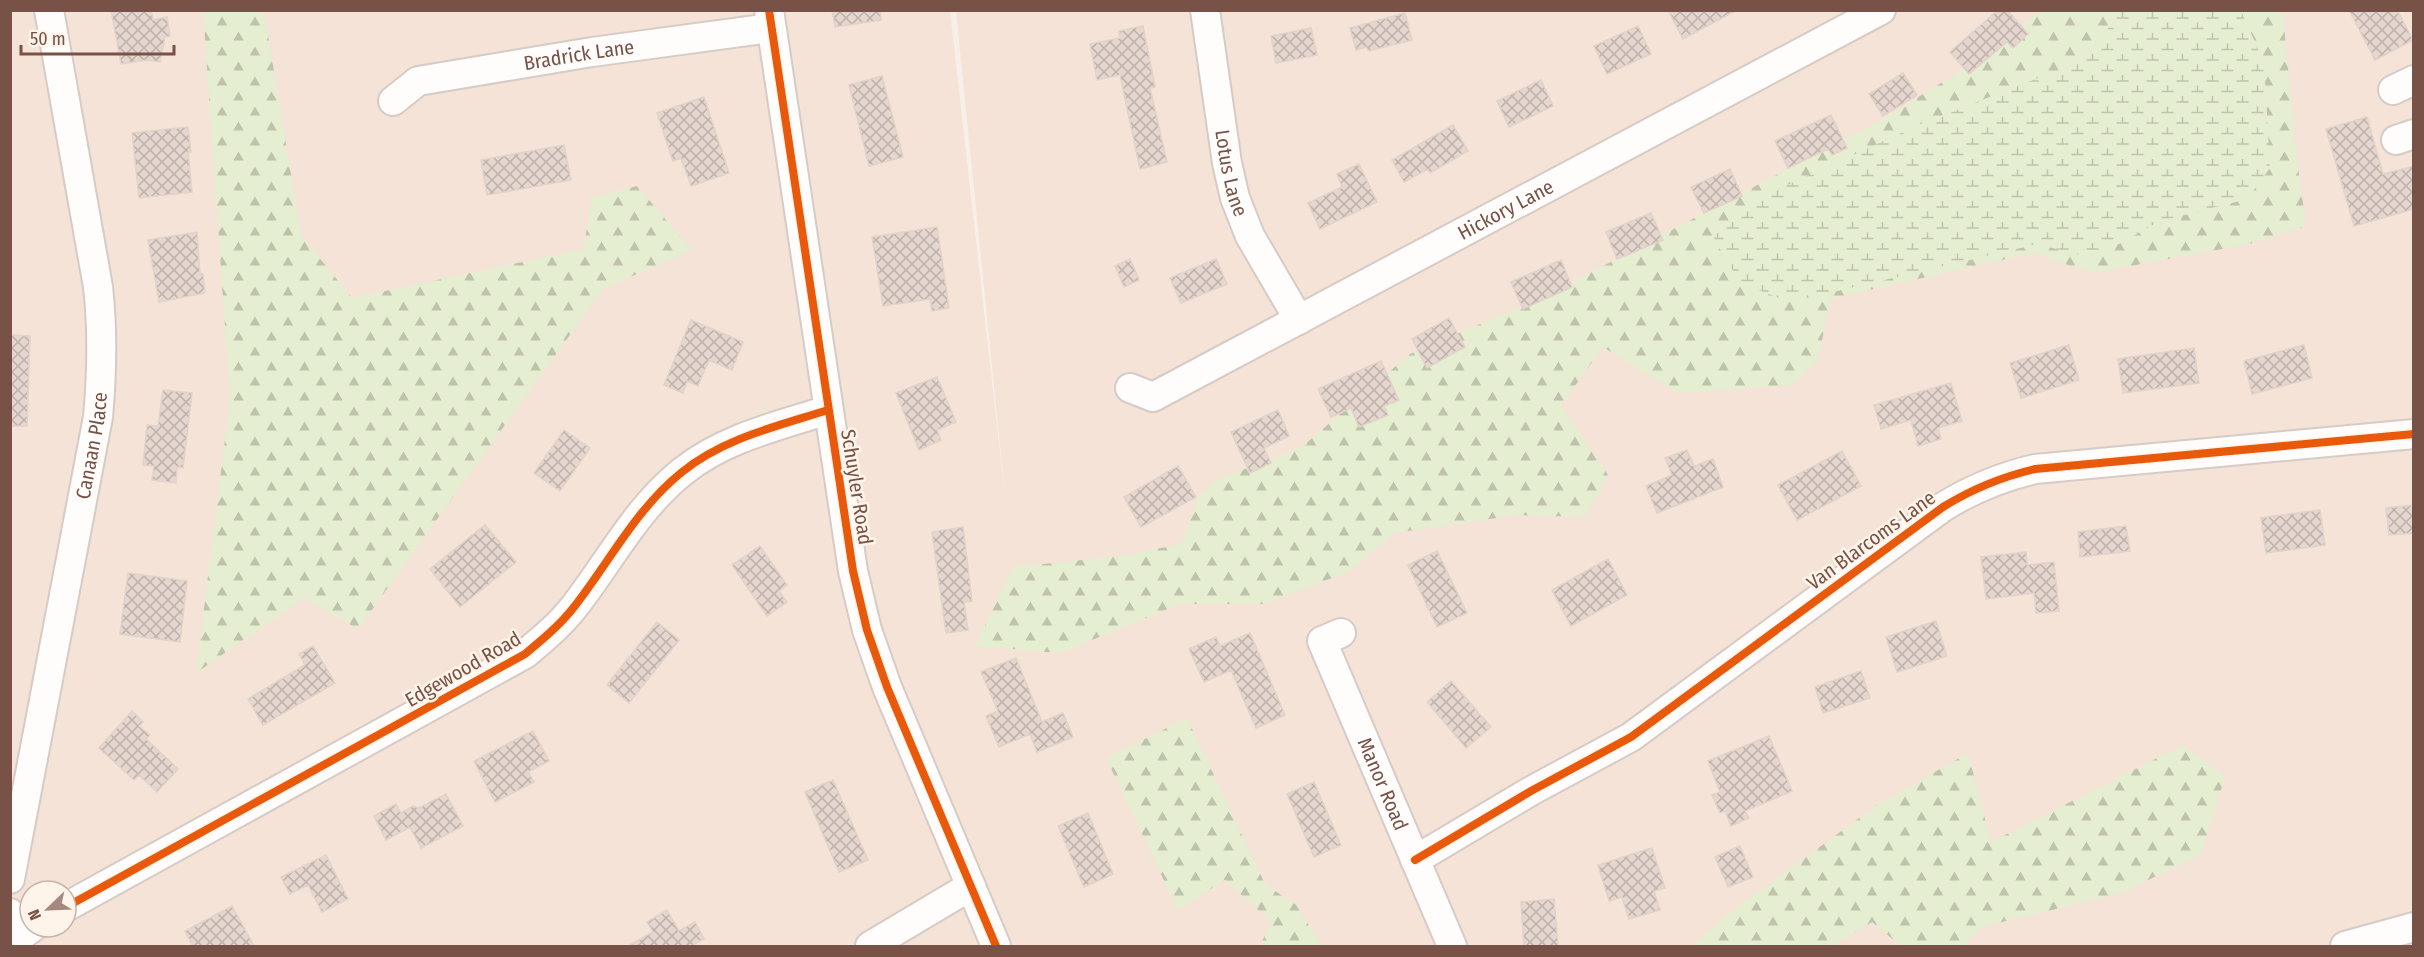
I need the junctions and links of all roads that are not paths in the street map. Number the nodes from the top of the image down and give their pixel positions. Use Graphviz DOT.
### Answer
graph roads {
  1 [pos="49,10"];
  2 [pos="1205,10"];
  3 [pos="1881,10"];
  4 [pos="770,19"];
  5 [pos="393,101"];
  6 [pos="1299,320"];
  7 [pos="1130,388"];
  8 [pos="828,410"];
  9 [pos="2414,434"];
  10 [pos="1341,633"];
  11 [pos="1415,860"];
  12 [pos="10,879"];
  13 [pos="971,886"];
  14 [pos="78,900"];
  15 [pos="2414,927"];
  16 [pos="870,946"];
  17 [pos="996,946"];
  18 [pos="1452,946"];
  19 [pos="2345,946"];
  1 -- 12 [label="street, Canaan Place"];
  2 -- 6 [label="street, Lotus Lane"];
  3 -- 6 [label="street, Hickory Lane"];
  4 -- 5 [label="street, Bradrick Lane"];
  4 -- 8 [label="street, Schuyler Road"];
  6 -- 7 [label="street, Hickory Lane"];
  8 -- 13 [label="street, Schuyler Road"];
  8 -- 14 [label="street, Edgewood Road"];
  9 -- 11 [label="street, Van Blarcoms Lane"];
  10 -- 11 [label="street, Manor Road"];
  11 -- 18 [label="street, Manor Road"];
  13 -- 16 [label="street"];
  13 -- 17 [label="street, Schuyler Road"];
  15 -- 19 [label="street"];
}
